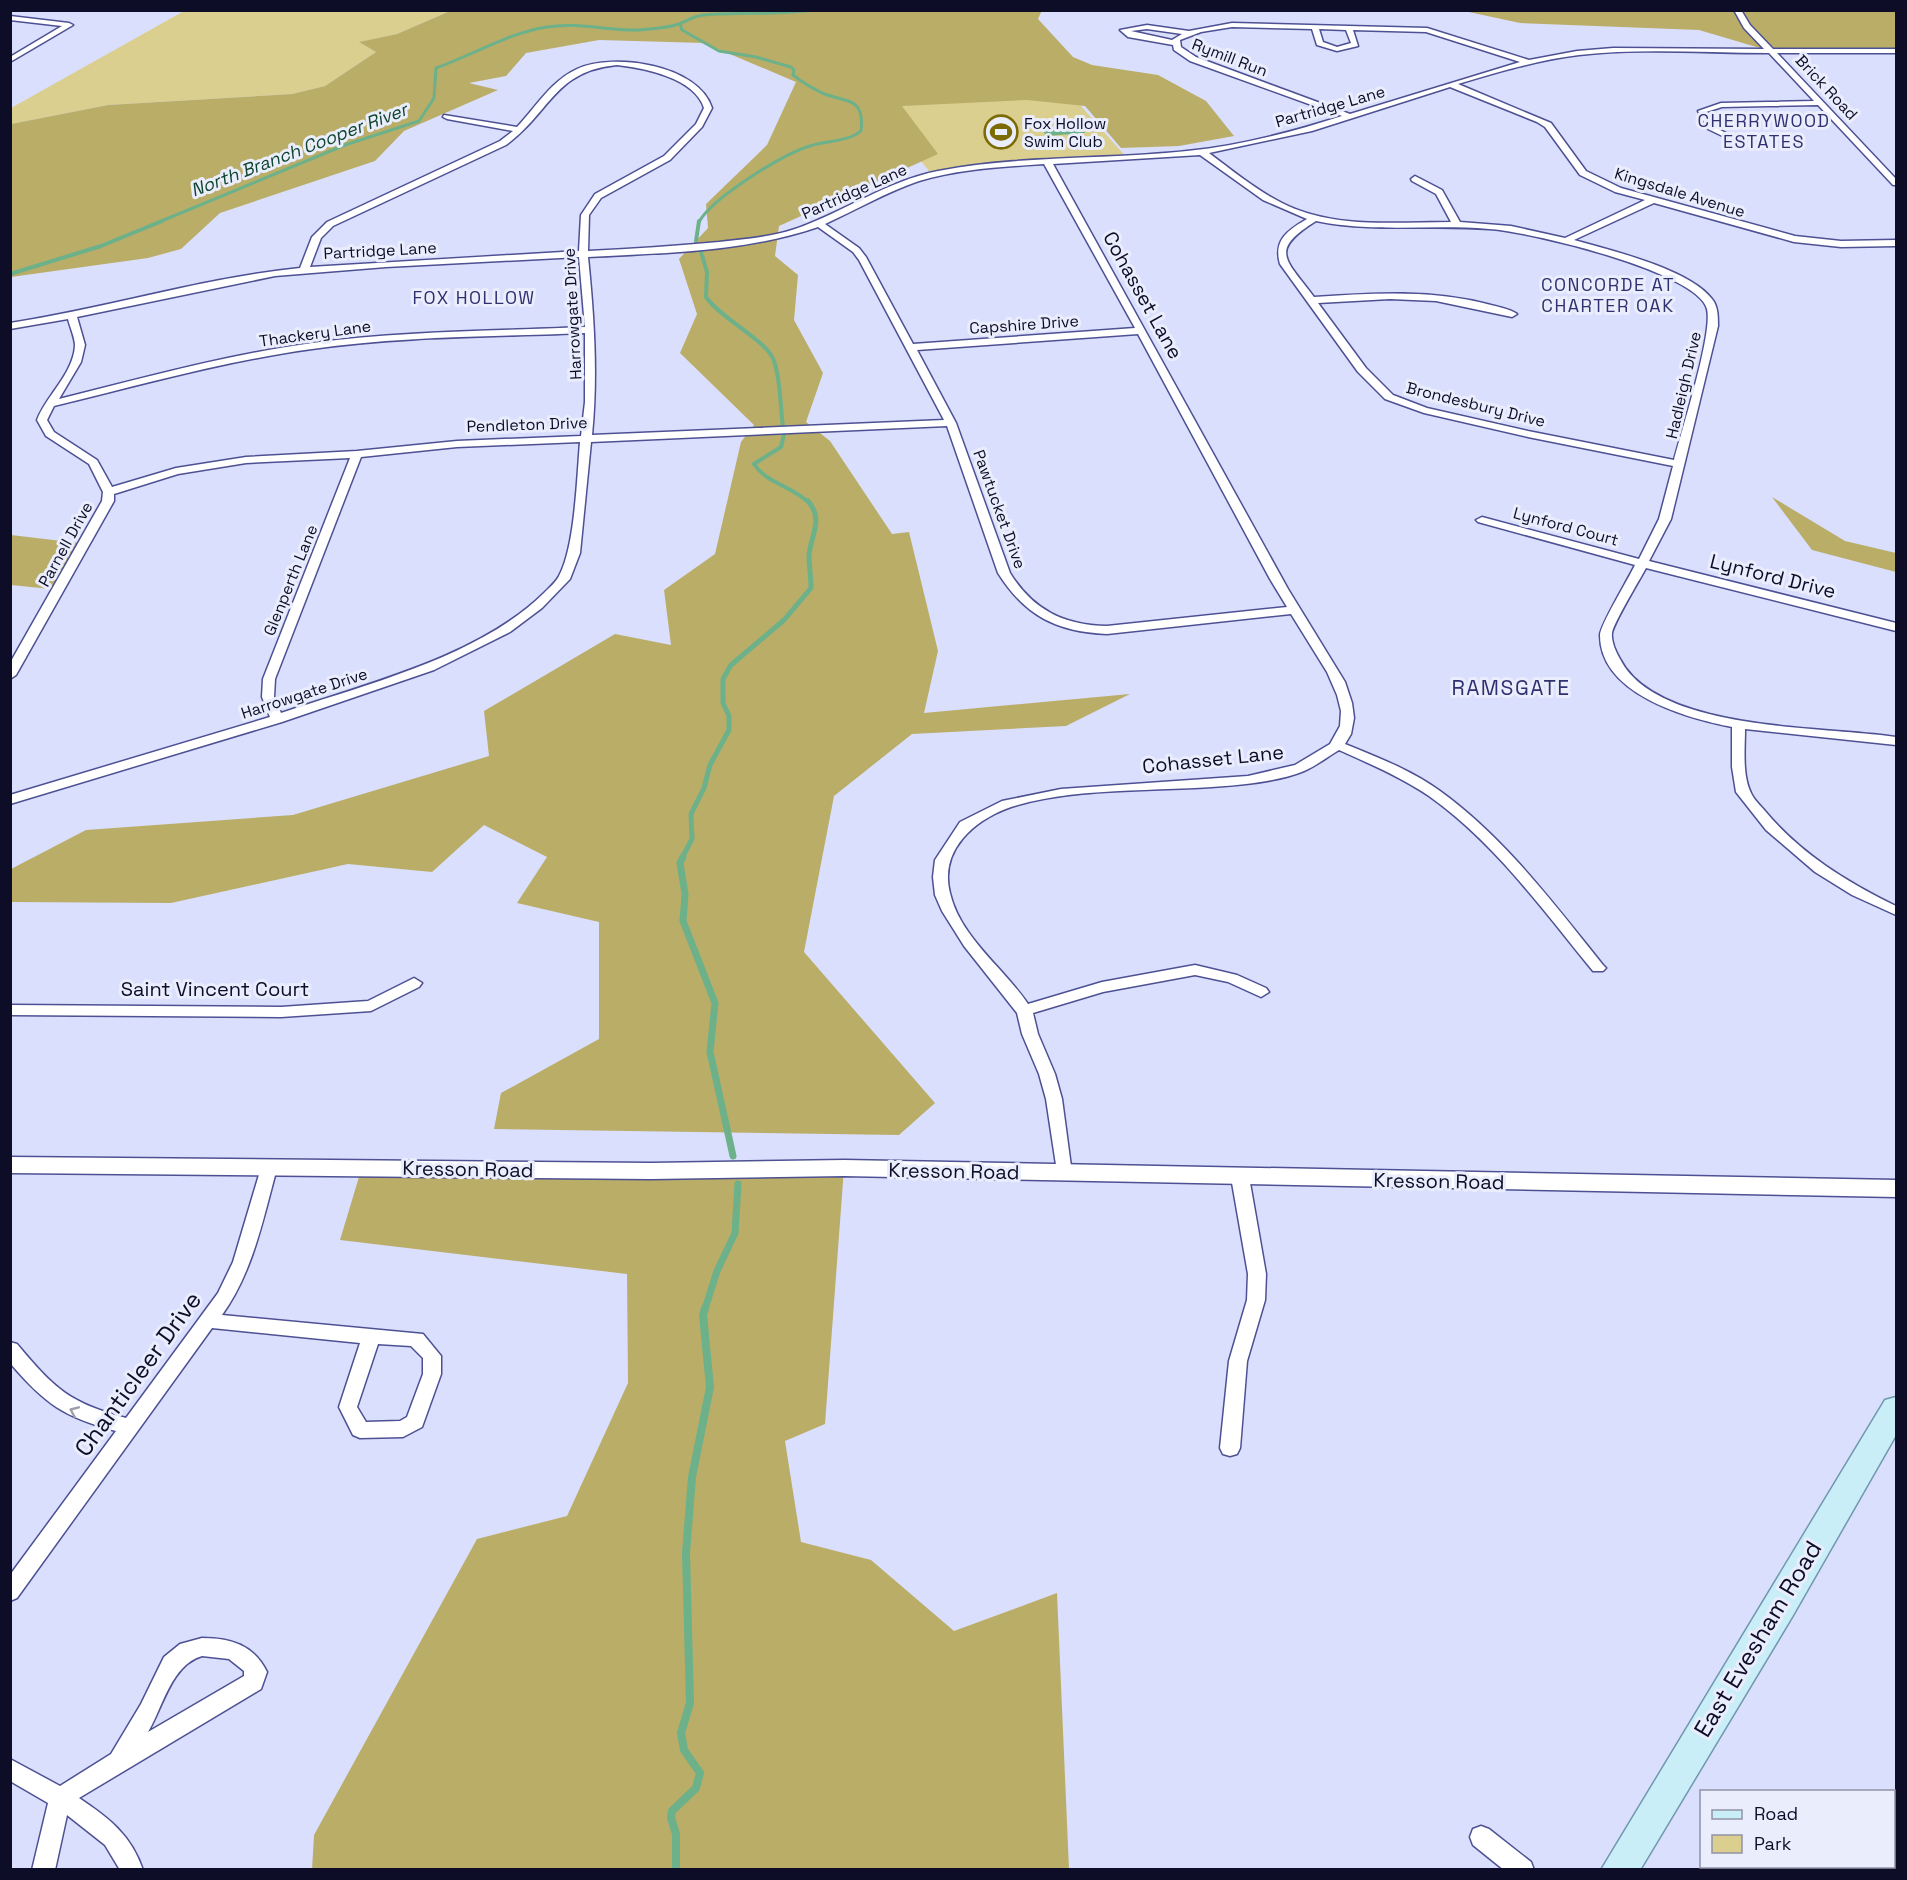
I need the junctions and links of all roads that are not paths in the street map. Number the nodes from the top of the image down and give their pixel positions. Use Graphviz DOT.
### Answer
graph roads {
  1 [pos="1737,10"];
  2 [pos="10,18"];
  3 [pos="1314,27"];
  4 [pos="1349,28"];
  5 [pos="1189,33"];
  6 [pos="1176,42"];
  7 [pos="1773,51"];
  8 [pos="1896,51"];
  9 [pos="10,60"];
  10 [pos="1530,63"];
  11 [pos="1453,85"];
  12 [pos="1822,103"];
  13 [pos="447,117"];
  14 [pos="1352,117"];
  15 [pos="519,130"];
  16 [pos="1739,142"];
  17 [pos="1202,152"];
  18 [pos="1048,163"];
  19 [pos="1415,179"];
  20 [pos="1896,183"];
  21 [pos="1651,201"];
  22 [pos="1316,218"];
  23 [pos="821,225"];
  24 [pos="1457,225"];
  25 [pos="1566,241"];
  26 [pos="1896,243"];
  27 [pos="583,254"];
  28 [pos="304,270"];
  29 [pos="1313,300"];
  30 [pos="1512,314"];
  31 [pos="72,316"];
  32 [pos="10,326"];
  33 [pos="590,330"];
  34 [pos="1140,331"];
  35 [pos="910,347"];
  36 [pos="49,404"];
  37 [pos="951,423"];
  38 [pos="585,438"];
  39 [pos="357,454"];
  40 [pos="1680,464"];
  41 [pos="109,492"];
  42 [pos="1482,520"];
  43 [pos="1641,563"];
  44 [pos="1295,610"];
  45 [pos="1896,627"];
  46 [pos="10,675"];
  47 [pos="278,719"];
  48 [pos="1738,723"];
  49 [pos="1896,741"];
  50 [pos="1337,745"];
  51 [pos="10,800"];
  52 [pos="1896,911"];
  53 [pos="1598,968"];
  54 [pos="414,983"];
  55 [pos="1261,992"];
  56 [pos="10,1010"];
  57 [pos="1024,1010"];
  58 [pos="10,1165"];
  59 [pos="269,1168"];
  60 [pos="1064,1174"];
  61 [pos="1240,1177"];
  62 [pos="1896,1189"];
  63 [pos="209,1321"];
  64 [pos="371,1337"];
  65 [pos="10,1349"];
  66 [pos="1896,1409"];
  67 [pos="130,1427"];
  68 [pos="1230,1448"];
  69 [pos="10,1592"];
  70 [pos="119,1761"];
  71 [pos="10,1769"];
  72 [pos="60,1798"];
  73 [pos="1481,1837"];
  74 [pos="43,1869"];
  75 [pos="132,1869"];
  76 [pos="1523,1869"];
  77 [pos="1619,1869"];
  1 -- 7 [label="street, Brick Road"];
  2 -- 9 [label="street"];
  3 -- 4 [label="street, Rymill Run"];
  3 -- 4 [label="street"];
  3 -- 5 [label="street, Rymill Run"];
  4 -- 10 [label="street, Rymill Run"];
  5 -- 6 [label="street, Rymill Run"];
  5 -- 6 [label="street"];
  6 -- 14 [label="street, Rymill Run"];
  7 -- 8 [label="street, Partridge Lane"];
  7 -- 10 [label="street, Partridge Lane"];
  7 -- 12 [label="street, Brick Road"];
  10 -- 11 [label="street, Partridge Lane"];
  11 -- 14 [label="street, Partridge Lane"];
  11 -- 21 [label="street, Kingsdale Avenue"];
  12 -- 16 [label="street"];
  12 -- 20 [label="street, Brick Road"];
  13 -- 15 [label="street"];
  14 -- 17 [label="street, Partridge Lane"];
  15 -- 27 [label="street, Harrowgate Drive"];
  15 -- 28 [label="street, Harrowgate Drive"];
  17 -- 18 [label="street, Partridge Lane"];
  17 -- 22 [label="street, Hadleigh Drive"];
  18 -- 23 [label="street, Partridge Lane"];
  18 -- 34 [label="street, Cohasset Lane"];
  19 -- 24 [label="street"];
  21 -- 25 [label="street"];
  21 -- 26 [label="street, Kingsdale Avenue"];
  22 -- 24 [label="street, Hadleigh Drive"];
  22 -- 29 [label="street, Brondesbury Drive"];
  23 -- 27 [label="street, Partridge Lane"];
  23 -- 35 [label="street, Pawtucket Drive"];
  24 -- 25 [label="street, Hadleigh Drive"];
  25 -- 40 [label="street, Hadleigh Drive"];
  27 -- 28 [label="street, Partridge Lane"];
  27 -- 33 [label="street, Harrowgate Drive"];
  28 -- 31 [label="street, Partridge Lane"];
  29 -- 30 [label="street"];
  29 -- 40 [label="street, Brondesbury Drive"];
  31 -- 32 [label="street, Partridge Lane"];
  31 -- 36 [label="street, Parnell Drive"];
  33 -- 36 [label="street, Thackery Lane"];
  33 -- 38 [label="street, Harrowgate Drive"];
  34 -- 35 [label="street, Capshire Drive"];
  34 -- 44 [label="street, Cohasset Lane"];
  35 -- 37 [label="street, Pawtucket Drive"];
  36 -- 41 [label="street, Parnell Drive"];
  37 -- 38 [label="street, Pendleton Drive"];
  37 -- 44 [label="street, Pawtucket Drive"];
  38 -- 39 [label="street, Pendleton Drive"];
  38 -- 47 [label="street, Harrowgate Drive"];
  39 -- 41 [label="street, Pendleton Drive"];
  39 -- 47 [label="street, Glenperth Lane"];
  40 -- 43 [label="street, Hadleigh Drive"];
  41 -- 46 [label="street, Parnell Drive"];
  42 -- 43 [label="street, Lynford Court"];
  43 -- 45 [label="street, Lynford Drive"];
  43 -- 48 [label="street, Hadleigh Drive"];
  44 -- 50 [label="street, Cohasset Lane"];
  47 -- 51 [label="street, Harrowgate Drive"];
  48 -- 49 [label="street, Hadleigh Drive"];
  48 -- 52 [label="street"];
  50 -- 53 [label="street"];
  50 -- 57 [label="street, Cohasset Lane"];
  54 -- 56 [label="street, Saint Vincent Court"];
  55 -- 57 [label="street"];
  57 -- 60 [label="street, Cohasset Lane"];
  58 -- 59 [label="street, Kresson Road"];
  59 -- 60 [label="street, Kresson Road"];
  59 -- 63 [label="street, Chanticleer Drive"];
  60 -- 61 [label="street, Kresson Road"];
  61 -- 62 [label="street, Kresson Road"];
  61 -- 68 [label="street"];
  63 -- 64 [label="street"];
  63 -- 67 [label="street, Chanticleer Drive"];
  64 -- 64 [label="street"];
  67 -- 65 [label="street, one-way"];
  66 -- 77 [label="main road, East Evesham Road"];
  67 -- 69 [label="street, Chanticleer Drive"];
  70 -- 70 [label="street"];
  70 -- 72 [label="street"];
  71 -- 72 [label="street"];
  72 -- 74 [label="street"];
  72 -- 75 [label="street"];
  73 -- 76 [label="street"];
}
